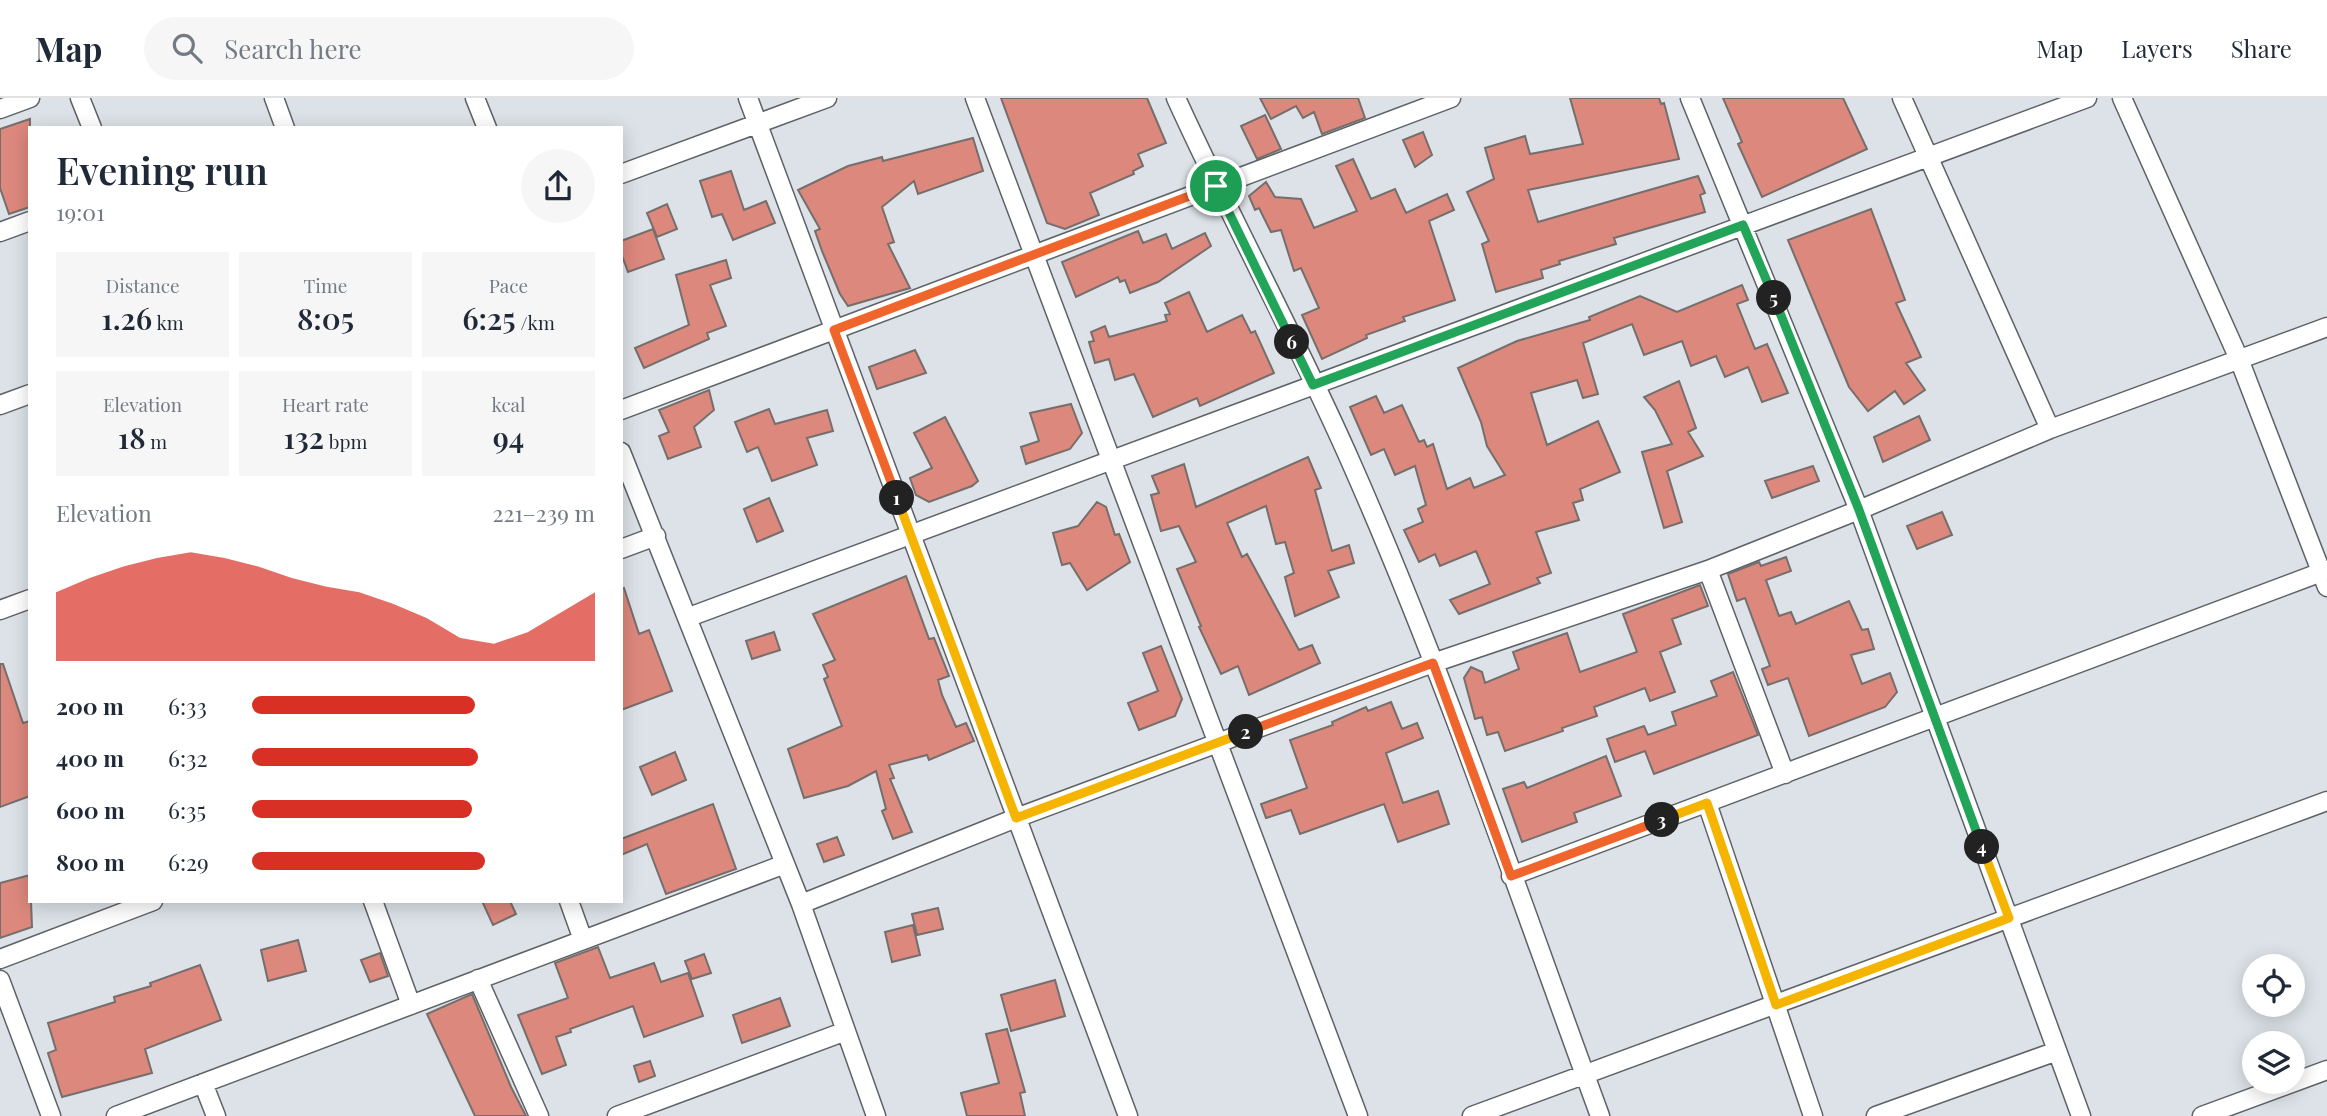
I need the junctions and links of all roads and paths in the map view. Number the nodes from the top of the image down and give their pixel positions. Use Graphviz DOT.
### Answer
graph roads {
  1 [pos="30,98"];
  2 [pos="80,98"];
  3 [pos="274,98"];
  4 [pos="475,98"];
  5 [pos="748,98"];
  6 [pos="827,98"];
  7 [pos="975,98"];
  8 [pos="1176,98"];
  9 [pos="1451,98"];
  10 [pos="1690,98"];
  11 [pos="1902,98"];
  12 [pos="2087,98"];
  13 [pos="2122,98"];
  14 [pos="0,109"];
  15 [pos="757,124"];
  16 [pos="91,126"];
  17 [pos="284,126"];
  18 [pos="486,126"];
  19 [pos="1928,157"];
  20 [pos="623,173"];
  21 [pos="1216,186"];
  22 [pos="28,222"];
  23 [pos="1743,225"];
  24 [pos="1,229"];
  25 [pos="1034,255"];
  26 [pos="2327,327"];
  27 [pos="834,330"];
  28 [pos="2239,359"];
  29 [pos="1313,385"];
  30 [pos="28,395"];
  31 [pos="0,405"];
  32 [pos="623,409"];
  33 [pos="2050,429"];
  34 [pos="623,457"];
  35 [pos="1111,460"];
  36 [pos="1859,510"];
  37 [pos="911,535"];
  38 [pos="656,536"];
  39 [pos="623,549"];
  40 [pos="1708,570"];
  41 [pos="2325,577"];
  42 [pos="28,600"];
  43 [pos="0,610"];
  44 [pos="689,617"];
  45 [pos="1433,663"];
  46 [pos="1935,718"];
  47 [pos="1217,743"];
  48 [pos="1784,774"];
  49 [pos="2327,801"];
  50 [pos="1707,803"];
  51 [pos="1016,818"];
  52 [pos="785,864"];
  53 [pos="1511,876"];
  54 [pos="148,903"];
  55 [pos="374,903"];
  56 [pos="570,903"];
  57 [pos="801,904"];
  58 [pos="2009,918"];
  59 [pos="583,940"];
  60 [pos="0,959"];
  61 [pos="478,979"];
  62 [pos="0,980"];
  63 [pos="411,1005"];
  64 [pos="1776,1005"];
  65 [pos="846,1031"];
  66 [pos="2057,1051"];
  67 [pos="2327,1070"];
  68 [pos="1584,1075"];
  69 [pos="203,1083"];
  70 [pos="51,1116"];
  71 [pos="116,1116"];
  72 [pos="216,1116"];
  73 [pos="539,1116"];
  74 [pos="617,1116"];
  75 [pos="876,1116"];
  76 [pos="1128,1116"];
  77 [pos="1357,1116"];
  78 [pos="1472,1116"];
  79 [pos="1600,1116"];
  80 [pos="1813,1116"];
  81 [pos="1876,1116"];
  82 [pos="2081,1116"];
  83 [pos="2202,1116"];
  1 -- 14 [label="street"];
  2 -- 16 [label="street"];
  3 -- 17 [label="street"];
  4 -- 18 [label="street"];
  5 -- 15 [label="street"];
  6 -- 15 [label="street"];
  7 -- 25 [label="street"];
  8 -- 21 [label="street"];
  9 -- 21 [label="street"];
  10 -- 23 [label="street"];
  11 -- 19 [label="street"];
  12 -- 19 [label="street"];
  13 -- 28 [label="street"];
  15 -- 20 [label="street"];
  15 -- 27 [label="street"];
  19 -- 23 [label="street"];
  19 -- 33 [label="street"];
  21 -- 25 [label="street"];
  21 -- 29 [label="street"];
  22 -- 24 [label="street"];
  23 -- 29 [label="street"];
  23 -- 36 [label="street"];
  25 -- 27 [label="street"];
  25 -- 35 [label="street"];
  26 -- 28 [label="street"];
  27 -- 32 [label="street"];
  27 -- 37 [label="street"];
  28 -- 33 [label="street"];
  28 -- 41 [label="street"];
  29 -- 35 [label="street"];
  29 -- 45 [label="street"];
  30 -- 31 [label="street"];
  33 -- 36 [label="street"];
  34 -- 38 [label="street"];
  35 -- 37 [label="street"];
  35 -- 47 [label="street"];
  36 -- 40 [label="street"];
  36 -- 46 [label="street"];
  37 -- 44 [label="street"];
  37 -- 51 [label="street"];
  38 -- 39 [label="street"];
  38 -- 44 [label="street"];
  40 -- 45 [label="street"];
  40 -- 48 [label="street"];
  41 -- 46 [label="street"];
  42 -- 43 [label="street"];
  44 -- 52 [label="street"];
  45 -- 47 [label="street"];
  45 -- 53 [label="street"];
  46 -- 48 [label="street"];
  46 -- 58 [label="street"];
  47 -- 51 [label="street"];
  47 -- 77 [label="street"];
  48 -- 50 [label="street"];
  49 -- 58 [label="street"];
  50 -- 53 [label="street"];
  50 -- 64 [label="street"];
  51 -- 57 [label="street"];
  51 -- 76 [label="street"];
  52 -- 57 [label="street"];
  52 -- 59 [label="street"];
  53 -- 68 [label="street"];
  54 -- 60 [label="street"];
  55 -- 63 [label="street"];
  56 -- 59 [label="street"];
  57 -- 65 [label="street"];
  58 -- 64 [label="street"];
  58 -- 66 [label="street"];
  59 -- 61 [label="street"];
  61 -- 63 [label="street"];
  61 -- 73 [label="street"];
  62 -- 70 [label="street"];
  63 -- 69 [label="street"];
  64 -- 68 [label="street"];
  64 -- 80 [label="street"];
  65 -- 74 [label="street"];
  65 -- 75 [label="street"];
  66 -- 81 [label="street"];
  66 -- 82 [label="street"];
  67 -- 83 [label="street"];
  68 -- 78 [label="street"];
  68 -- 79 [label="street"];
  69 -- 71 [label="street"];
  69 -- 72 [label="street"];
}
